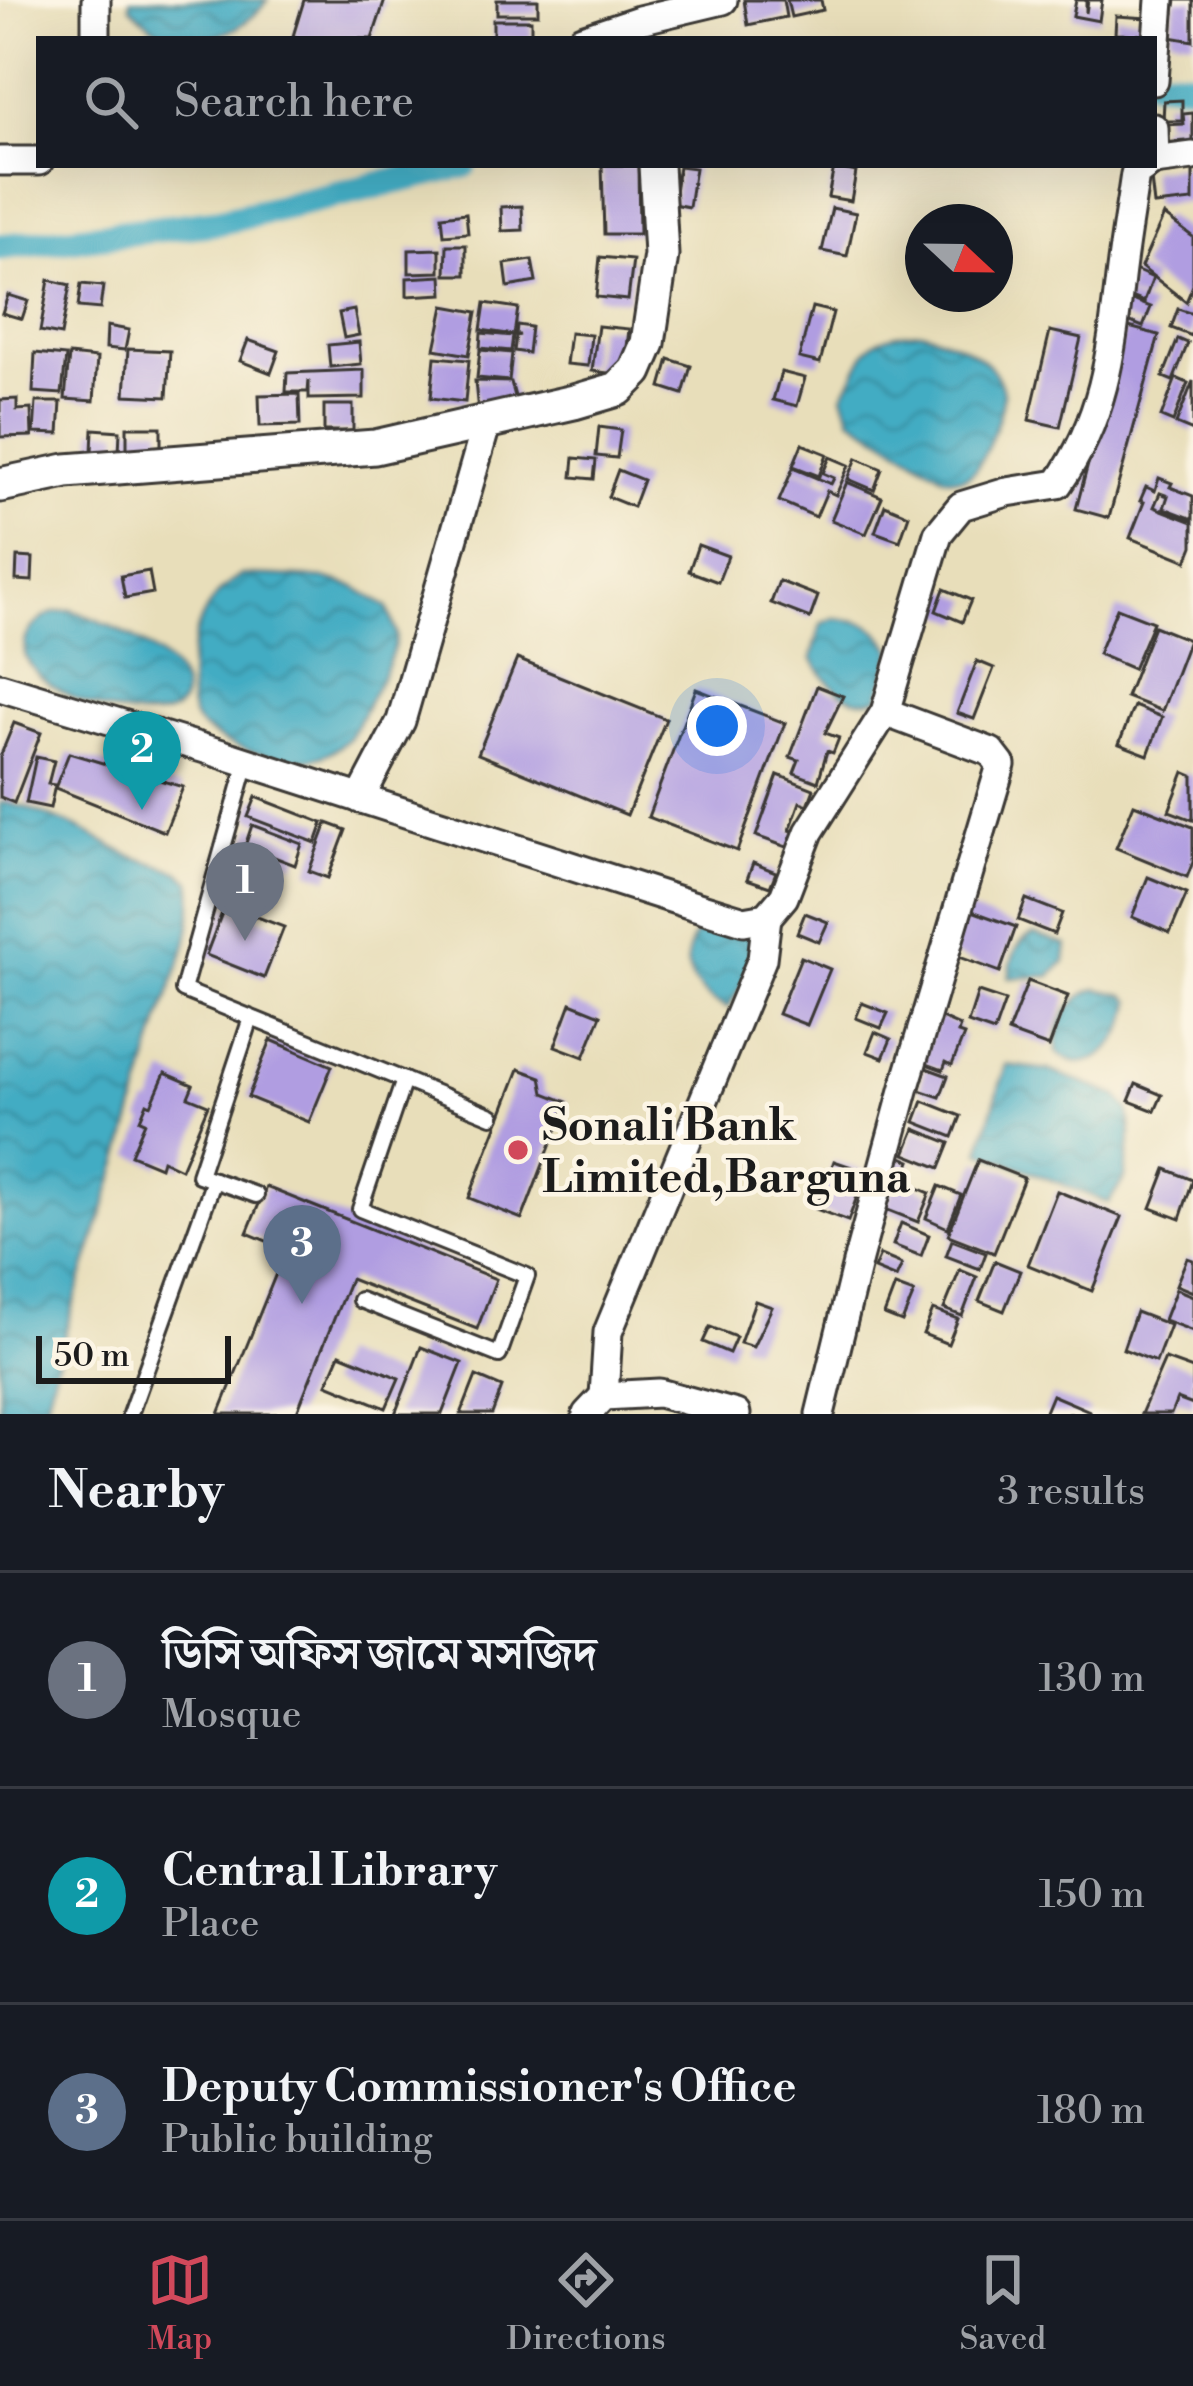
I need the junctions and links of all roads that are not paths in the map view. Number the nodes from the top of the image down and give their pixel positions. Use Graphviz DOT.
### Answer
graph roads {
  1 [pos="96,0"];
  2 [pos="723,0"];
  3 [pos="1160,1"];
  4 [pos="639,20"];
  5 [pos="96,36"];
  6 [pos="591,36"];
  7 [pos="1157,41"];
  8 [pos="1193,156"];
  9 [pos="0,161"];
  10 [pos="36,161"];
  11 [pos="1157,161"];
  12 [pos="656,168"];
  13 [pos="1144,168"];
  14 [pos="487,422"];
  15 [pos="0,485"];
  16 [pos="0,687"];
  17 [pos="885,712"];
  18 [pos="247,762"];
  19 [pos="360,799"];
  20 [pos="767,917"];
  21 [pos="251,1018"];
  22 [pos="404,1080"];
  23 [pos="492,1116"];
  24 [pos="214,1180"];
  25 [pos="256,1195"];
  26 [pos="360,1300"];
  27 [pos="596,1405"];
  28 [pos="130,1414"];
  29 [pos="736,1414"];
  30 [pos="820,1414"];
  1 -- 5 [label="street"];
  2 -- 4 [label="street"];
  3 -- 7 [label="street"];
  4 -- 6 [label="street"];
  8 -- 11 [label="street"];
  9 -- 10 [label="street"];
  12 -- 14 [label="street"];
  13 -- 17 [label="street"];
  14 -- 15 [label="street"];
  14 -- 19 [label="street"];
  16 -- 18 [label="street"];
  17 -- 20 [label="street"];
  17 -- 30 [label="street"];
  18 -- 19 [label="street"];
  18 -- 21 [label="lane"];
  19 -- 20 [label="street"];
  20 -- 27 [label="street"];
  21 -- 22 [label="lane"];
  21 -- 24 [label="lane"];
  22 -- 23 [label="lane"];
  22 -- 26 [label="lane"];
  24 -- 25 [label="lane"];
  24 -- 28 [label="lane"];
  27 -- 29 [label="street"];
}
